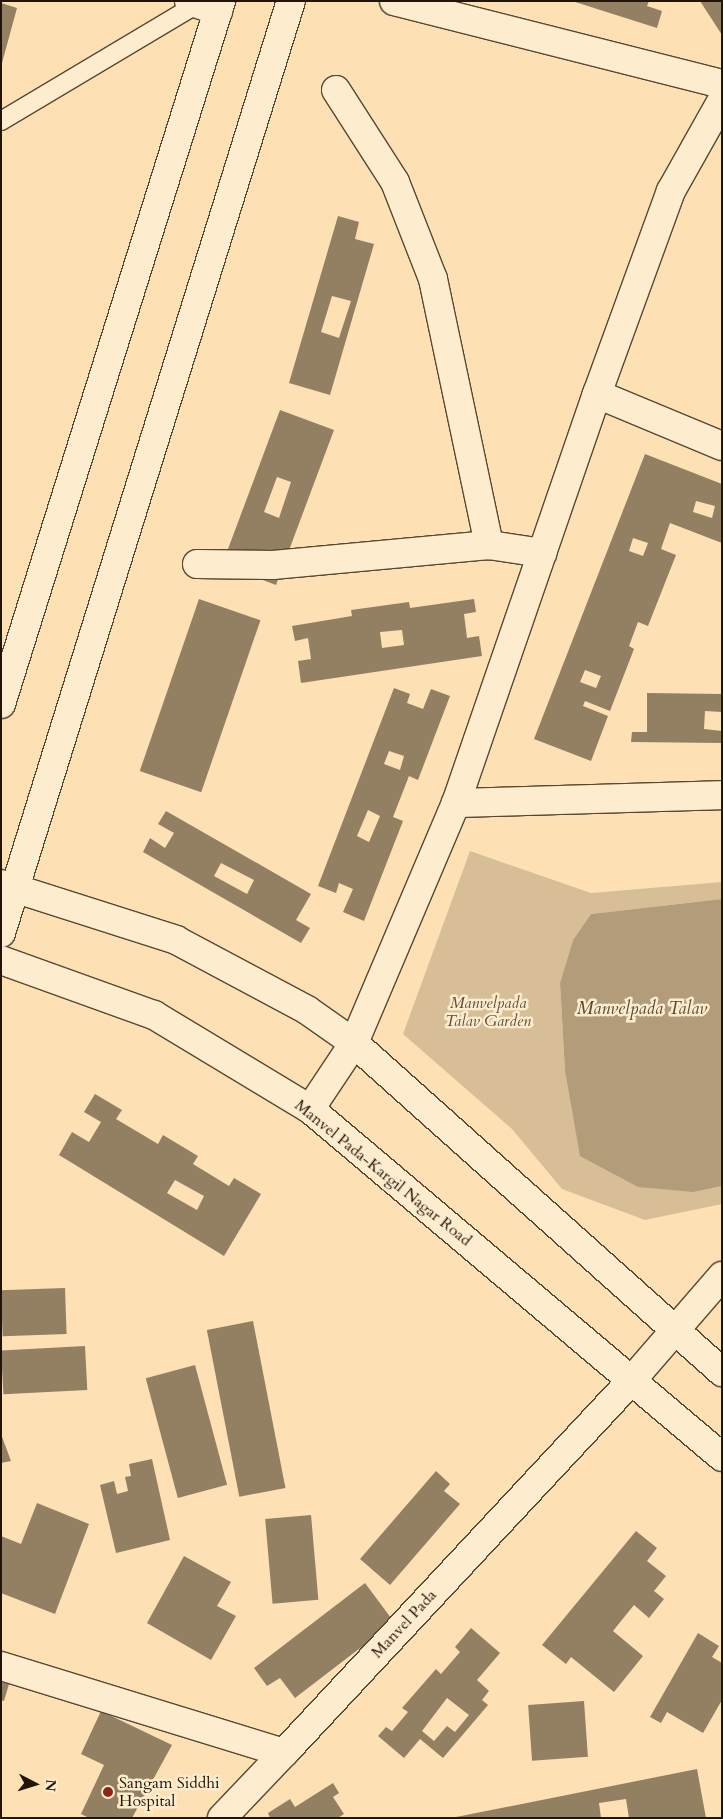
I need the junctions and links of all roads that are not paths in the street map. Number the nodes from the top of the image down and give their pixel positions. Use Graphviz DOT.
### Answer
graph roads {
  1 [pos="291,1"];
  2 [pos="394,1"];
  3 [pos="206,4"];
  4 [pos="722,84"];
  5 [pos="336,90"];
  6 [pos="722,100"];
  7 [pos="1,121"];
  8 [pos="598,394"];
  9 [pos="722,446"];
  10 [pos="489,545"];
  11 [pos="542,553"];
  12 [pos="197,564"];
  13 [pos="8,660"];
  14 [pos="1,704"];
  15 [pos="722,795"];
  16 [pos="456,803"];
  17 [pos="7,886"];
  18 [pos="1,933"];
  19 [pos="1,960"];
  20 [pos="354,1043"];
  21 [pos="310,1109"];
  22 [pos="722,1276"];
  23 [pos="674,1331"];
  24 [pos="722,1372"];
  25 [pos="631,1381"];
  26 [pos="722,1457"];
  27 [pos="1,1666"];
  28 [pos="284,1753"];
  29 [pos="222,1818"];
  1 -- 17 [label="street"];
  2 -- 4 [label="street"];
  3 -- 7 [label="lane"];
  3 -- 13 [label="street"];
  5 -- 10 [label="street"];
  6 -- 8 [label="street"];
  8 -- 9 [label="street"];
  8 -- 11 [label="street"];
  10 -- 11 [label="street"];
  10 -- 12 [label="street"];
  11 -- 16 [label="street"];
  13 -- 14 [label="street"];
  15 -- 16 [label="street"];
  16 -- 20 [label="street"];
  17 -- 18 [label="street"];
  17 -- 20 [label="street"];
  19 -- 21 [label="street, Manvel Pada-Kargil Nagar Road"];
  20 -- 21 [label="street"];
  20 -- 23 [label="street"];
  21 -- 25 [label="street, Manvel Pada-Kargil Nagar Road"];
  22 -- 23 [label="street, Manvel Pada"];
  23 -- 24 [label="street"];
  23 -- 25 [label="street, Manvel Pada"];
  25 -- 26 [label="street, Manvel Pada-Kargil Nagar Road"];
  25 -- 28 [label="street, Manvel Pada"];
  27 -- 28 [label="street"];
  28 -- 29 [label="street, Manvel Pada"];
}
